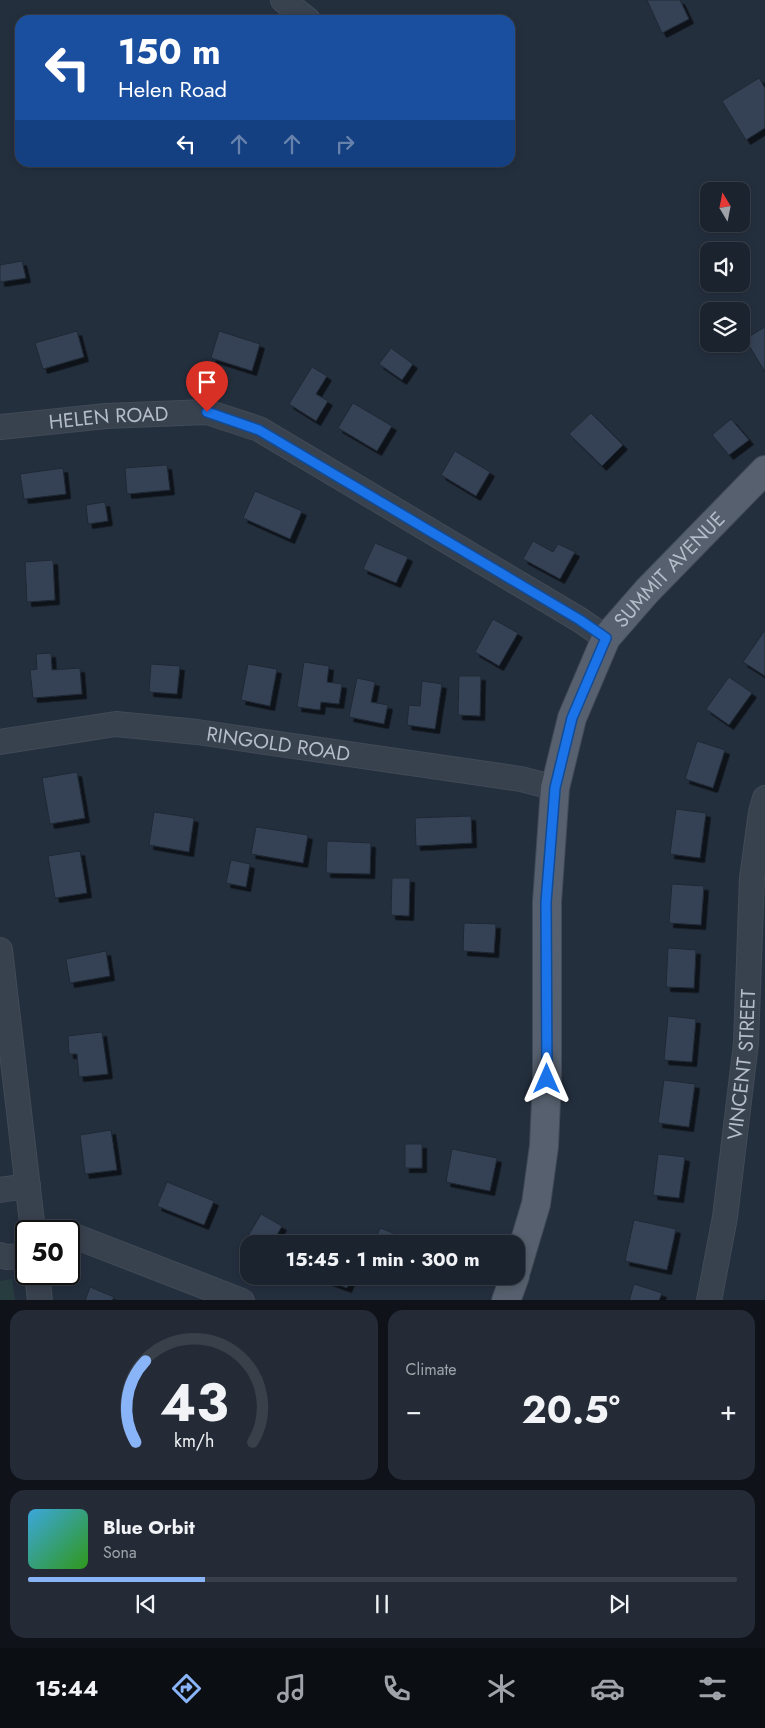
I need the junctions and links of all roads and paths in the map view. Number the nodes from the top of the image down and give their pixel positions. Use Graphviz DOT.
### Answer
graph roads {
  1 [pos="283,0"];
  2 [pos="302,15"];
  3 [pos="0,427"];
  4 [pos="765,470"];
  5 [pos="606,638"];
  6 [pos="0,742"];
  7 [pos="555,788"];
  8 [pos="765,798"];
  9 [pos="0,950"];
  10 [pos="0,955"];
  11 [pos="756,1045"];
  12 [pos="28,1186"];
  13 [pos="0,1190"];
  14 [pos="31,1220"];
  15 [pos="80,1238"];
  16 [pos="525,1241"];
  17 [pos="0,1255"];
  18 [pos="15,1257"];
  19 [pos="39,1285"];
  20 [pos="511,1285"];
  21 [pos="40,1300"];
  22 [pos="242,1300"];
  23 [pos="506,1300"];
  24 [pos="709,1300"];
  1 -- 2 [label="street"];
  3 -- 5 [label="street, HELEN ROAD"];
  4 -- 5 [label="main road, SUMMIT AVENUE"];
  5 -- 7 [label="main road, SUMMIT AVENUE"];
  6 -- 7 [label="street, RINGOLD ROAD"];
  7 -- 16 [label="main road, SUMMIT AVENUE"];
  8 -- 11 [label="street, VINCENT STREET"];
  9 -- 10 [label="street"];
  10 -- 12 [label="street"];
  11 -- 24 [label="street, VINCENT STREET"];
  12 -- 13 [label="street"];
  12 -- 14 [label="street"];
  15 -- 22 [label="street"];
  17 -- 18 [label="street"];
  19 -- 21 [label="street"];
  20 -- 23 [label="main road"];
}
